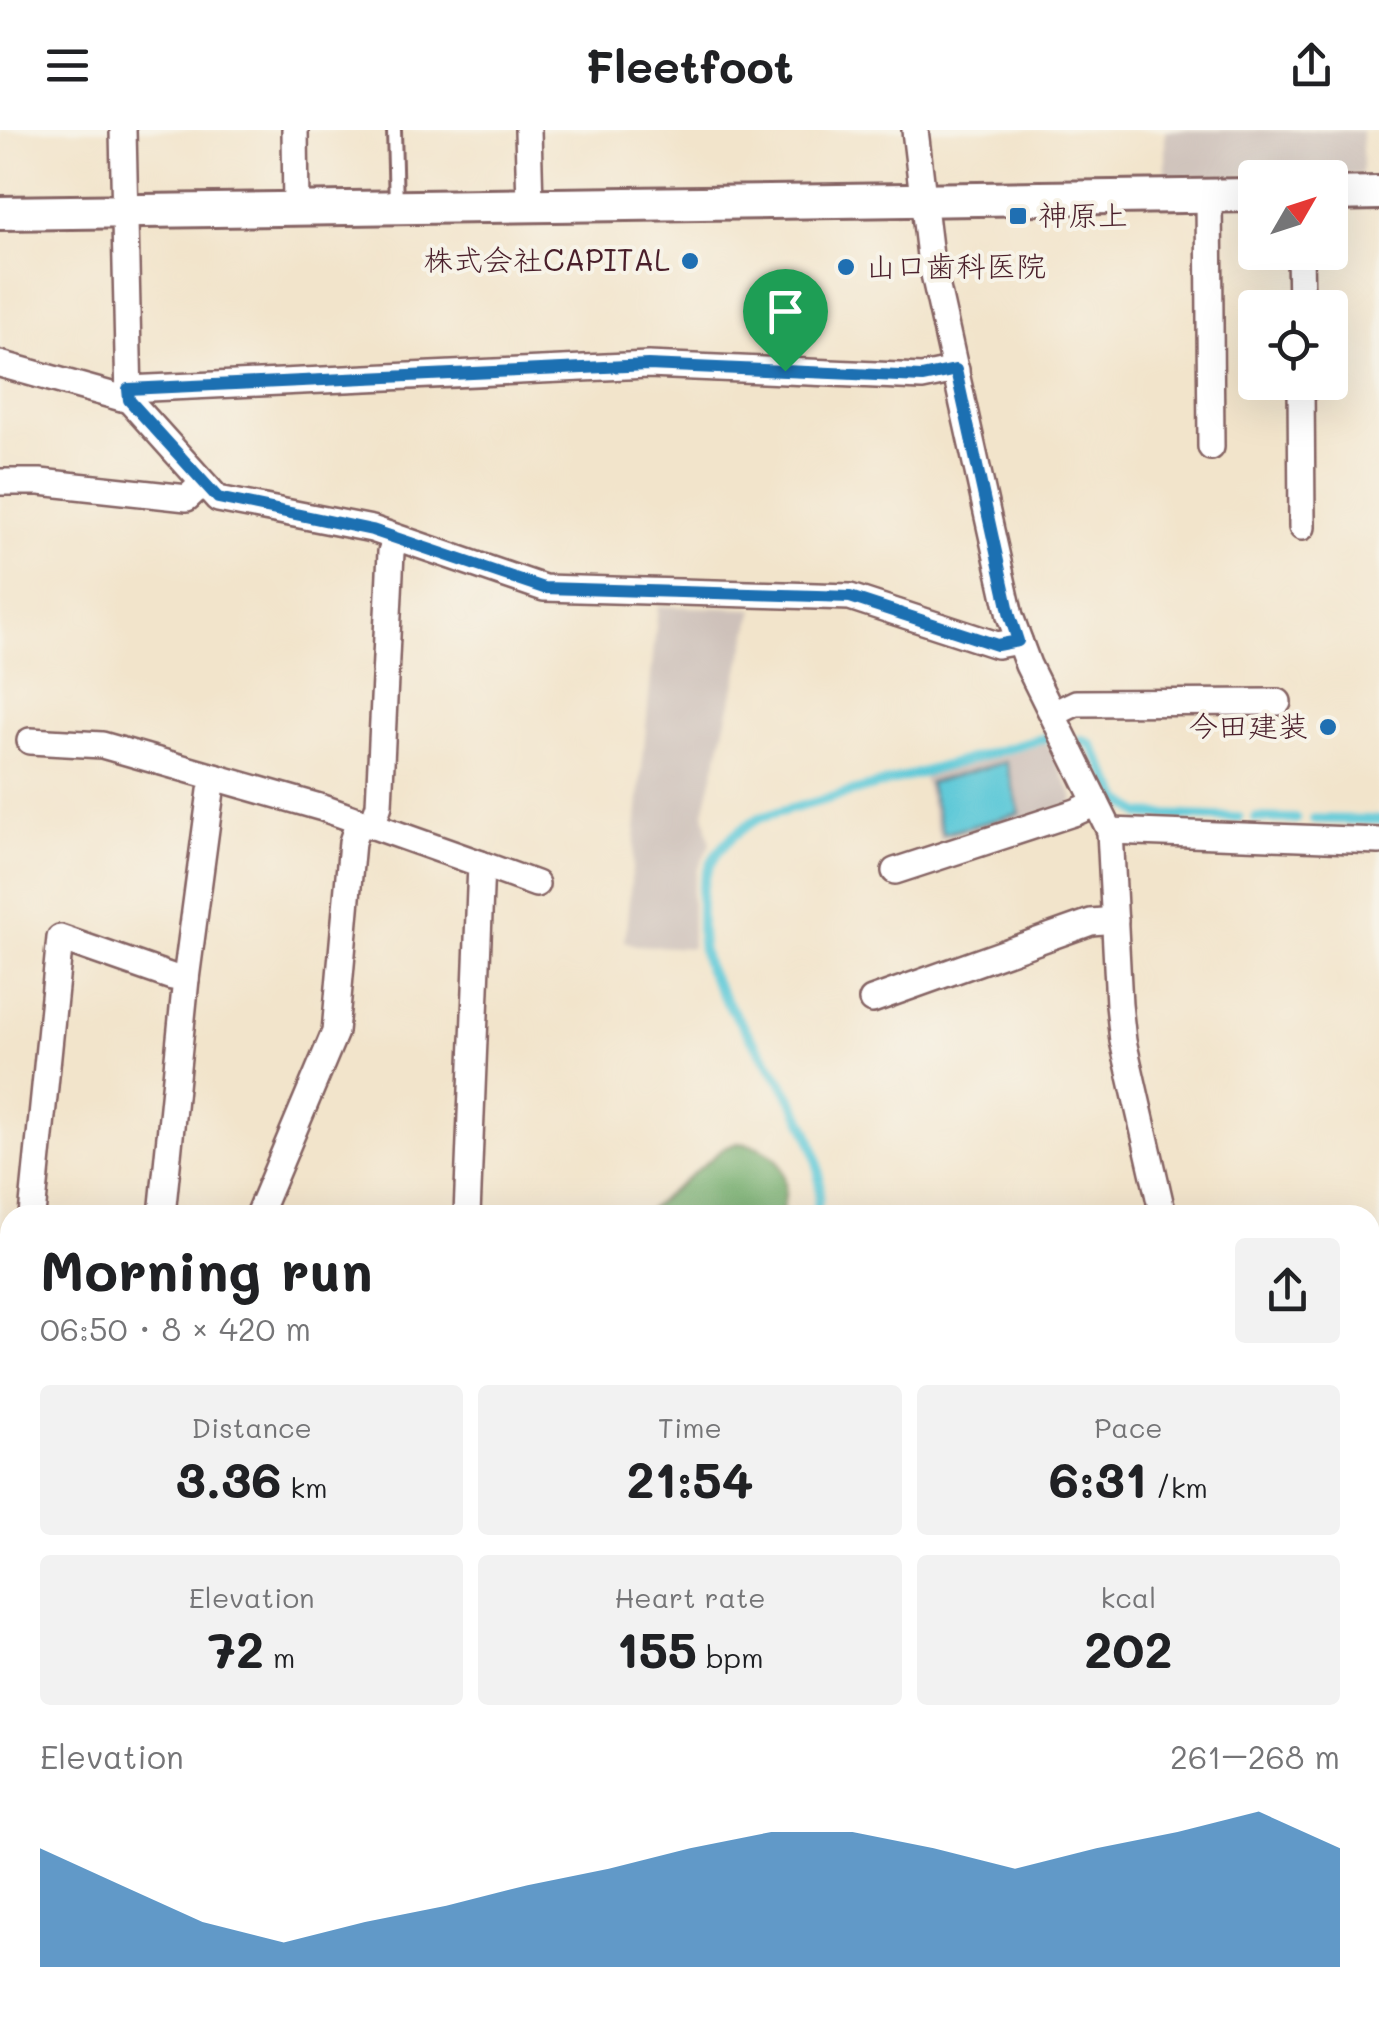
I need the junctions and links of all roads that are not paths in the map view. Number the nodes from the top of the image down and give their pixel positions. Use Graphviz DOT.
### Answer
graph roads {
  1 [pos="124,130"];
  2 [pos="295,130"];
  3 [pos="394,130"];
  4 [pos="528,130"];
  5 [pos="915,130"];
  6 [pos="1379,193"];
  7 [pos="1348,194"];
  8 [pos="1238,195"];
  9 [pos="1209,196"];
  10 [pos="923,200"];
  11 [pos="530,205"];
  12 [pos="396,207"];
  13 [pos="296,208"];
  14 [pos="125,211"];
  15 [pos="0,212"];
  16 [pos="0,364"];
  17 [pos="956,370"];
  18 [pos="128,395"];
  19 [pos="1301,400"];
  20 [pos="1211,447"];
  21 [pos="0,482"];
  22 [pos="204,483"];
  23 [pos="1302,527"];
  24 [pos="396,538"];
  25 [pos="1018,641"];
  26 [pos="1278,702"];
  27 [pos="1052,714"];
  28 [pos="30,741"];
  29 [pos="215,778"];
  30 [pos="1096,803"];
  31 [pos="366,824"];
  32 [pos="1110,831"];
  33 [pos="1379,840"];
  34 [pos="481,864"];
  35 [pos="896,871"];
  36 [pos="536,884"];
  37 [pos="1114,920"];
  38 [pos="186,979"];
  39 [pos="872,1000"];
  40 [pos="33,1205"];
  41 [pos="163,1205"];
  42 [pos="262,1205"];
  43 [pos="467,1205"];
  44 [pos="1161,1205"];
  1 -- 14 [label="street"];
  2 -- 13 [label="street"];
  3 -- 12 [label="lane"];
  4 -- 11 [label="street"];
  5 -- 10 [label="street"];
  6 -- 7 [label="street"];
  8 -- 9 [label="street"];
  9 -- 10 [label="street"];
  9 -- 20 [label="street"];
  10 -- 11 [label="street"];
  10 -- 17 [label="street"];
  11 -- 12 [label="street"];
  12 -- 13 [label="street"];
  13 -- 14 [label="street"];
  14 -- 15 [label="street"];
  14 -- 18 [label="street"];
  16 -- 18 [label="street"];
  17 -- 18 [label="street"];
  17 -- 25 [label="street"];
  18 -- 22 [label="street"];
  19 -- 23 [label="street"];
  21 -- 22 [label="street"];
  22 -- 24 [label="street"];
  24 -- 25 [label="street"];
  24 -- 31 [label="street"];
  25 -- 27 [label="street"];
  26 -- 27 [label="street"];
  27 -- 30 [label="street"];
  28 -- 29 [label="street"];
  29 -- 31 [label="street"];
  29 -- 38 [label="street"];
  30 -- 32 [label="street"];
  30 -- 35 [label="street"];
  31 -- 34 [label="street"];
  31 -- 42 [label="street"];
  32 -- 33 [label="street"];
  32 -- 37 [label="street"];
  34 -- 36 [label="street"];
  34 -- 43 [label="street"];
  37 -- 39 [label="street"];
  37 -- 44 [label="street"];
  38 -- 40 [label="street"];
  38 -- 41 [label="street"];
}
